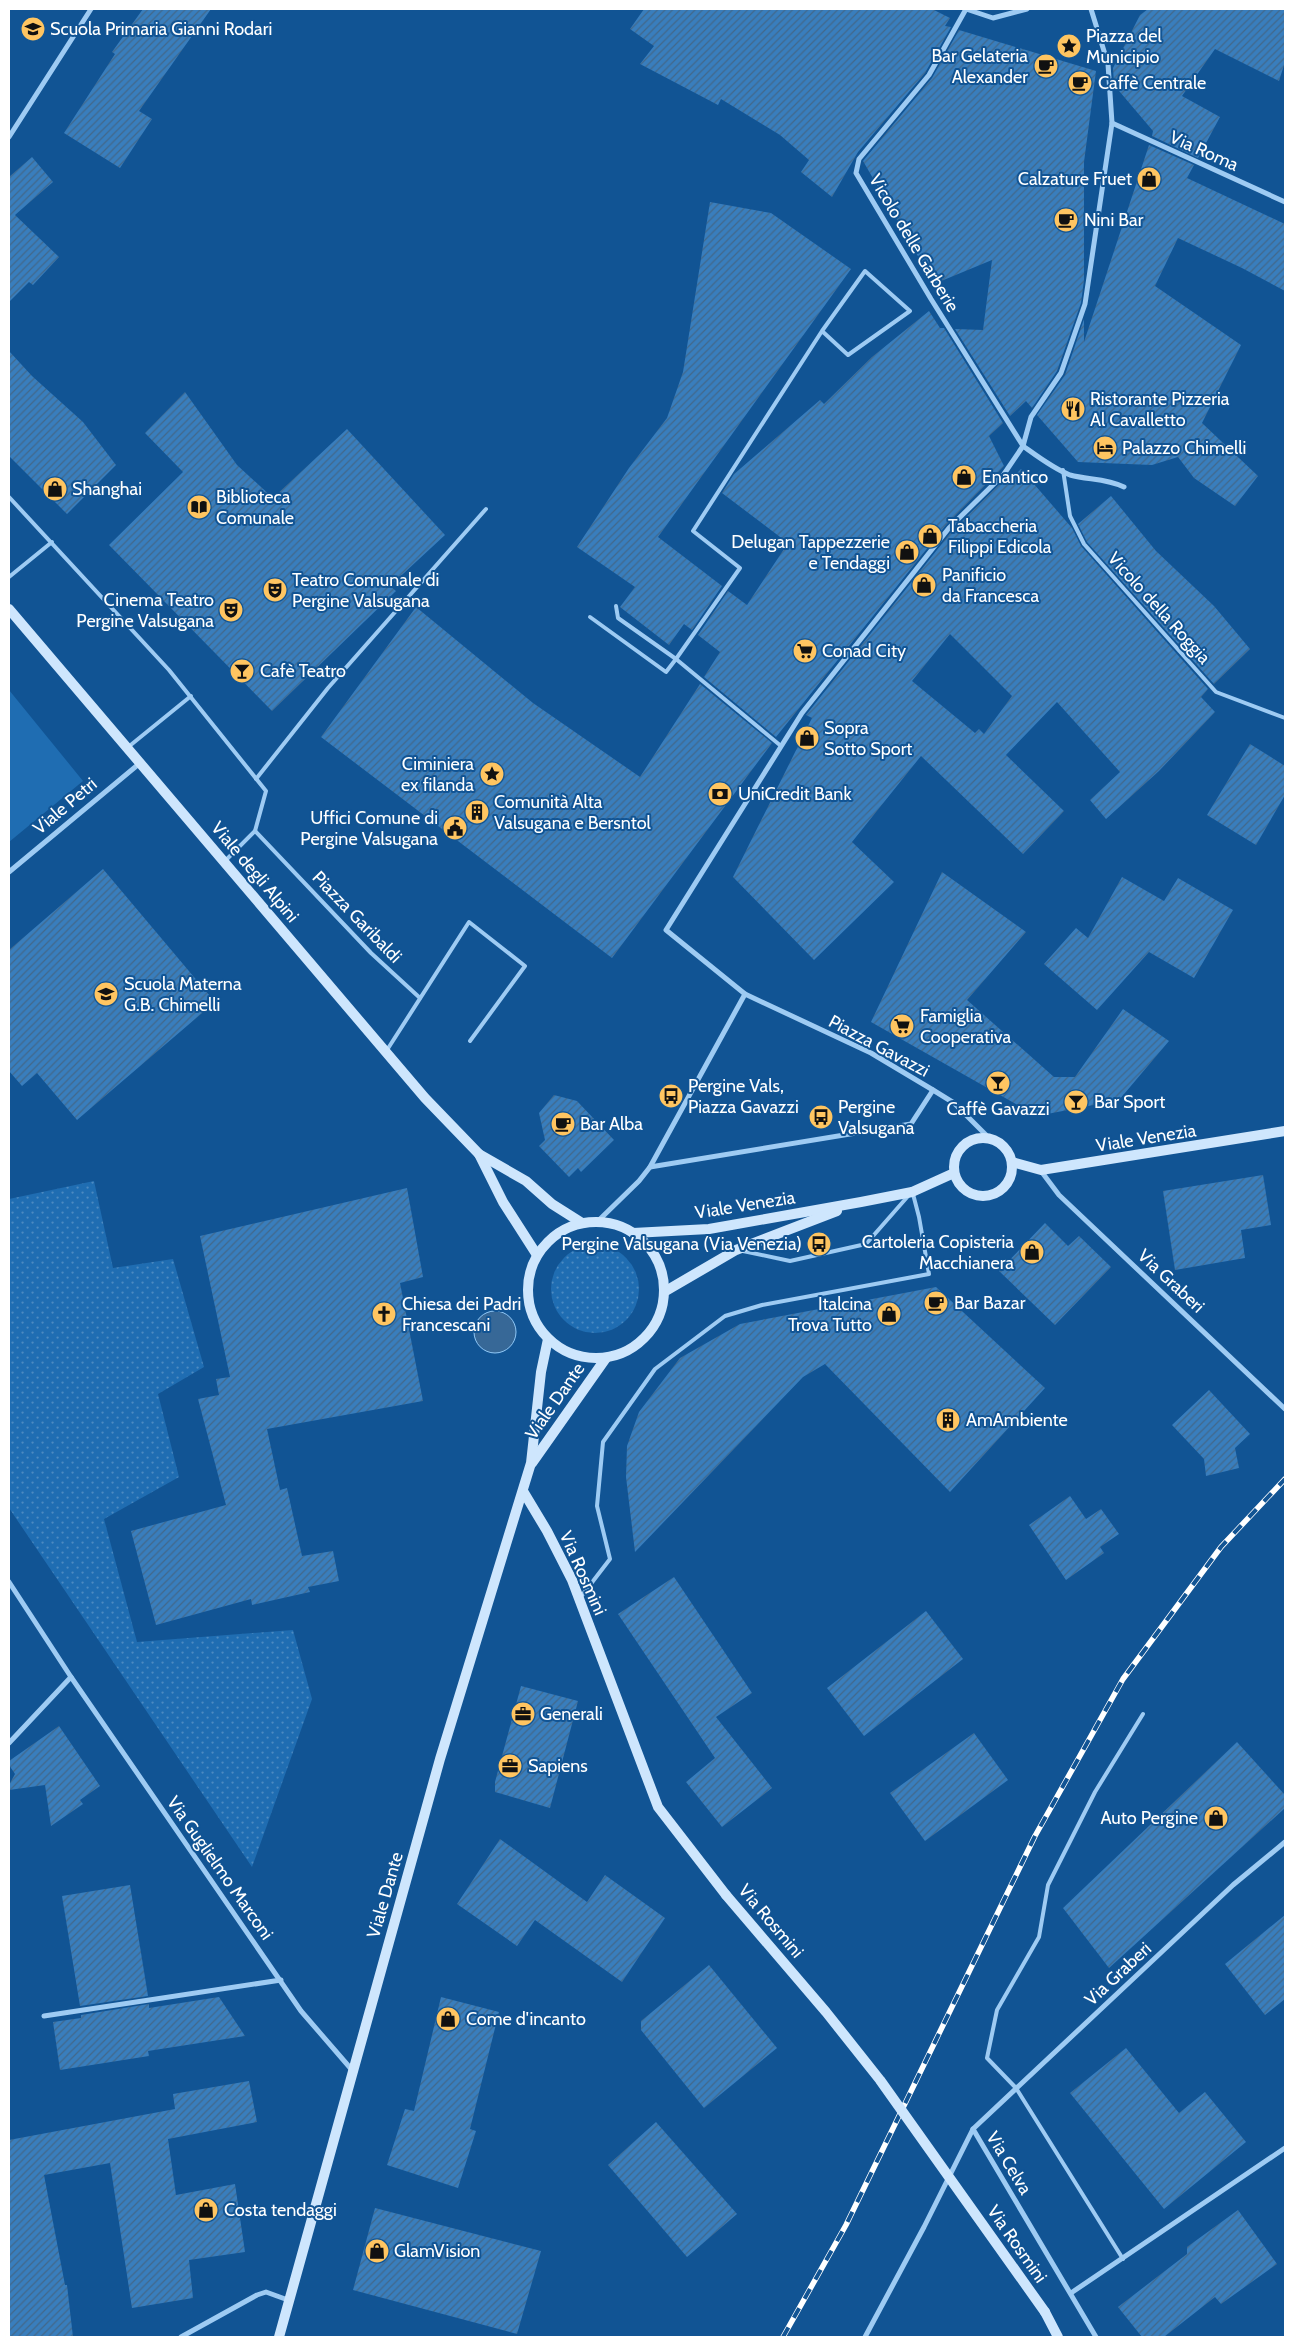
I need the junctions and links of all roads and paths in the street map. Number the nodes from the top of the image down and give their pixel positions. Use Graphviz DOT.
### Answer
graph roads {
  1 [pos="91,9"];
  2 [pos="966,9"];
  3 [pos="1027,9"];
  4 [pos="1091,9"];
  5 [pos="1112,123"];
  6 [pos="9,137"];
  7 [pos="1285,202"];
  8 [pos="822,330"];
  9 [pos="1023,446"];
  10 [pos="1063,470"];
  11 [pos="1124,487"];
  12 [pos="9,497"];
  13 [pos="486,509"];
  14 [pos="52,542"];
  15 [pos="9,577"];
  16 [pos="616,606"];
  17 [pos="9,609"];
  18 [pos="590,617"];
  19 [pos="676,659"];
  20 [pos="191,696"];
  21 [pos="1285,718"];
  22 [pos="781,746"];
  23 [pos="127,748"];
  24 [pos="140,763"];
  25 [pos="256,779"];
  26 [pos="255,831"];
  27 [pos="224,862"];
  28 [pos="9,872"];
  29 [pos="745,994"];
  30 [pos="420,998"];
  31 [pos="470,1041"];
  32 [pos="385,1052"];
  33 [pos="933,1090"];
  34 [pos="1285,1131"];
  35 [pos="989,1138"];
  36 [pos="479,1154"];
  37 [pos="1012,1162"];
  38 [pos="650,1167"];
  39 [pos="1041,1170"];
  40 [pos="954,1173"];
  41 [pos="912,1192"];
  42 [pos="861,1202"];
  43 [pos="597,1222"];
  44 [pos="582,1223"];
  45 [pos="633,1232"];
  46 [pos="736,1250"];
  47 [pos="538,1255"];
  48 [pos="664,1292"];
  49 [pos="548,1339"];
  50 [pos="606,1358"];
  51 [pos="1285,1409"];
  52 [pos="531,1463"];
  53 [pos="523,1491"];
  54 [pos="9,1582"];
  55 [pos="579,1599"];
  56 [pos="71,1677"];
  57 [pos="1143,1714"];
  58 [pos="9,1743"];
  59 [pos="1285,1842"];
  60 [pos="281,1980"];
  61 [pos="44,2016"];
  62 [pos="352,2070"];
  63 [pos="1016,2088"];
  64 [pos="973,2129"];
  65 [pos="1285,2148"];
  66 [pos="1123,2259"];
  67 [pos="1071,2294"];
  68 [pos="288,2300"];
  69 [pos="181,2337"];
  70 [pos="278,2337"];
  71 [pos="865,2337"];
  72 [pos="1058,2337"];
  73 [pos="1096,2337"];
  1 -- 6 [label="street"];
  2 -- 3 [label="street"];
  2 -- 9 [label="street, Vicolo delle Garberie"];
  4 -- 5 [label="street"];
  5 -- 7 [label="street, Via Roma"];
  5 -- 9 [label="street"];
  8 -- 8 [label="lane"];
  8 -- 19 [label="lane"];
  9 -- 10 [label="street"];
  9 -- 22 [label="street"];
  10 -- 11 [label="street"];
  10 -- 21 [label="lane, Vicolo della Roggia"];
  12 -- 14 [label="lane"];
  13 -- 25 [label="lane"];
  14 -- 15 [label="lane"];
  14 -- 20 [label="lane"];
  16 -- 19 [label="lane"];
  17 -- 23 [label="main road, Viale degli Alpini"];
  18 -- 19 [label="lane"];
  19 -- 22 [label="lane"];
  20 -- 23 [label="lane"];
  20 -- 25 [label="lane"];
  22 -- 29 [label="street, Piazza Gavazzi"];
  23 -- 24 [label="main road, Viale degli Alpini"];
  24 -- 27 [label="main road, Viale degli Alpini"];
  24 -- 28 [label="street, Viale Petri"];
  25 -- 26 [label="lane"];
  26 -- 27 [label="lane"];
  26 -- 30 [label="lane, Piazza Garibaldi"];
  27 -- 32 [label="main road, Viale degli Alpini"];
  29 -- 33 [label="street, Piazza Gavazzi"];
  29 -- 38 [label="street"];
  30 -- 31 [label="lane"];
  30 -- 32 [label="lane"];
  32 -- 36 [label="main road, Viale degli Alpini"];
  33 -- 35 [label="street, Piazza Gavazzi"];
  33 -- 38 [label="street"];
  34 -- 39 [label="main road, Viale Venezia"];
  35 -- 37 [label="main road"];
  35 -- 40 [label="main road"];
  36 -- 44 [label="main road"];
  36 -- 47 [label="main road"];
  37 -- 39 [label="main road, Viale Venezia"];
  37 -- 40 [label="main road"];
  38 -- 43 [label="street"];
  39 -- 51 [label="street, Via Graberi"];
  40 -- 41 [label="main road, Viale Venezia"];
  41 -- 42 [label="main road, Viale Venezia"];
  41 -- 46 [label="lane"];
  41 -- 55 [label="lane"];
  42 -- 45 [label="main road, Viale Venezia"];
  42 -- 46 [label="main road, Viale Venezia"];
  43 -- 44 [label="main road"];
  43 -- 45 [label="main road"];
  44 -- 47 [label="main road"];
  45 -- 48 [label="main road"];
  46 -- 48 [label="main road, Viale Venezia"];
  47 -- 49 [label="main road"];
  48 -- 50 [label="main road"];
  49 -- 50 [label="main road"];
  49 -- 52 [label="main road, Viale Dante"];
  50 -- 52 [label="main road, Viale Dante"];
  52 -- 53 [label="main road, Viale Dante"];
  53 -- 55 [label="main road, Via Rosmini"];
  53 -- 62 [label="main road, Viale Dante"];
  54 -- 56 [label="street, Via Guglielmo Marconi"];
  55 -- 72 [label="main road, Via Rosmini, bridge"];
  56 -- 58 [label="street"];
  56 -- 60 [label="street, Via Guglielmo Marconi"];
  57 -- 63 [label="lane"];
  59 -- 63 [label="street, Via Graberi"];
  60 -- 61 [label="street"];
  60 -- 62 [label="street, Via Guglielmo Marconi"];
  62 -- 68 [label="main road, Viale Dante"];
  63 -- 64 [label="street, Via Graberi"];
  63 -- 66 [label="lane"];
  64 -- 67 [label="street, Via Celva"];
  64 -- 71 [label="street, Via Celva"];
  65 -- 66 [label="street"];
  66 -- 67 [label="street"];
  67 -- 73 [label="street, Via Celva"];
  68 -- 69 [label="street"];
  68 -- 70 [label="main road, Viale Dante"];
}
